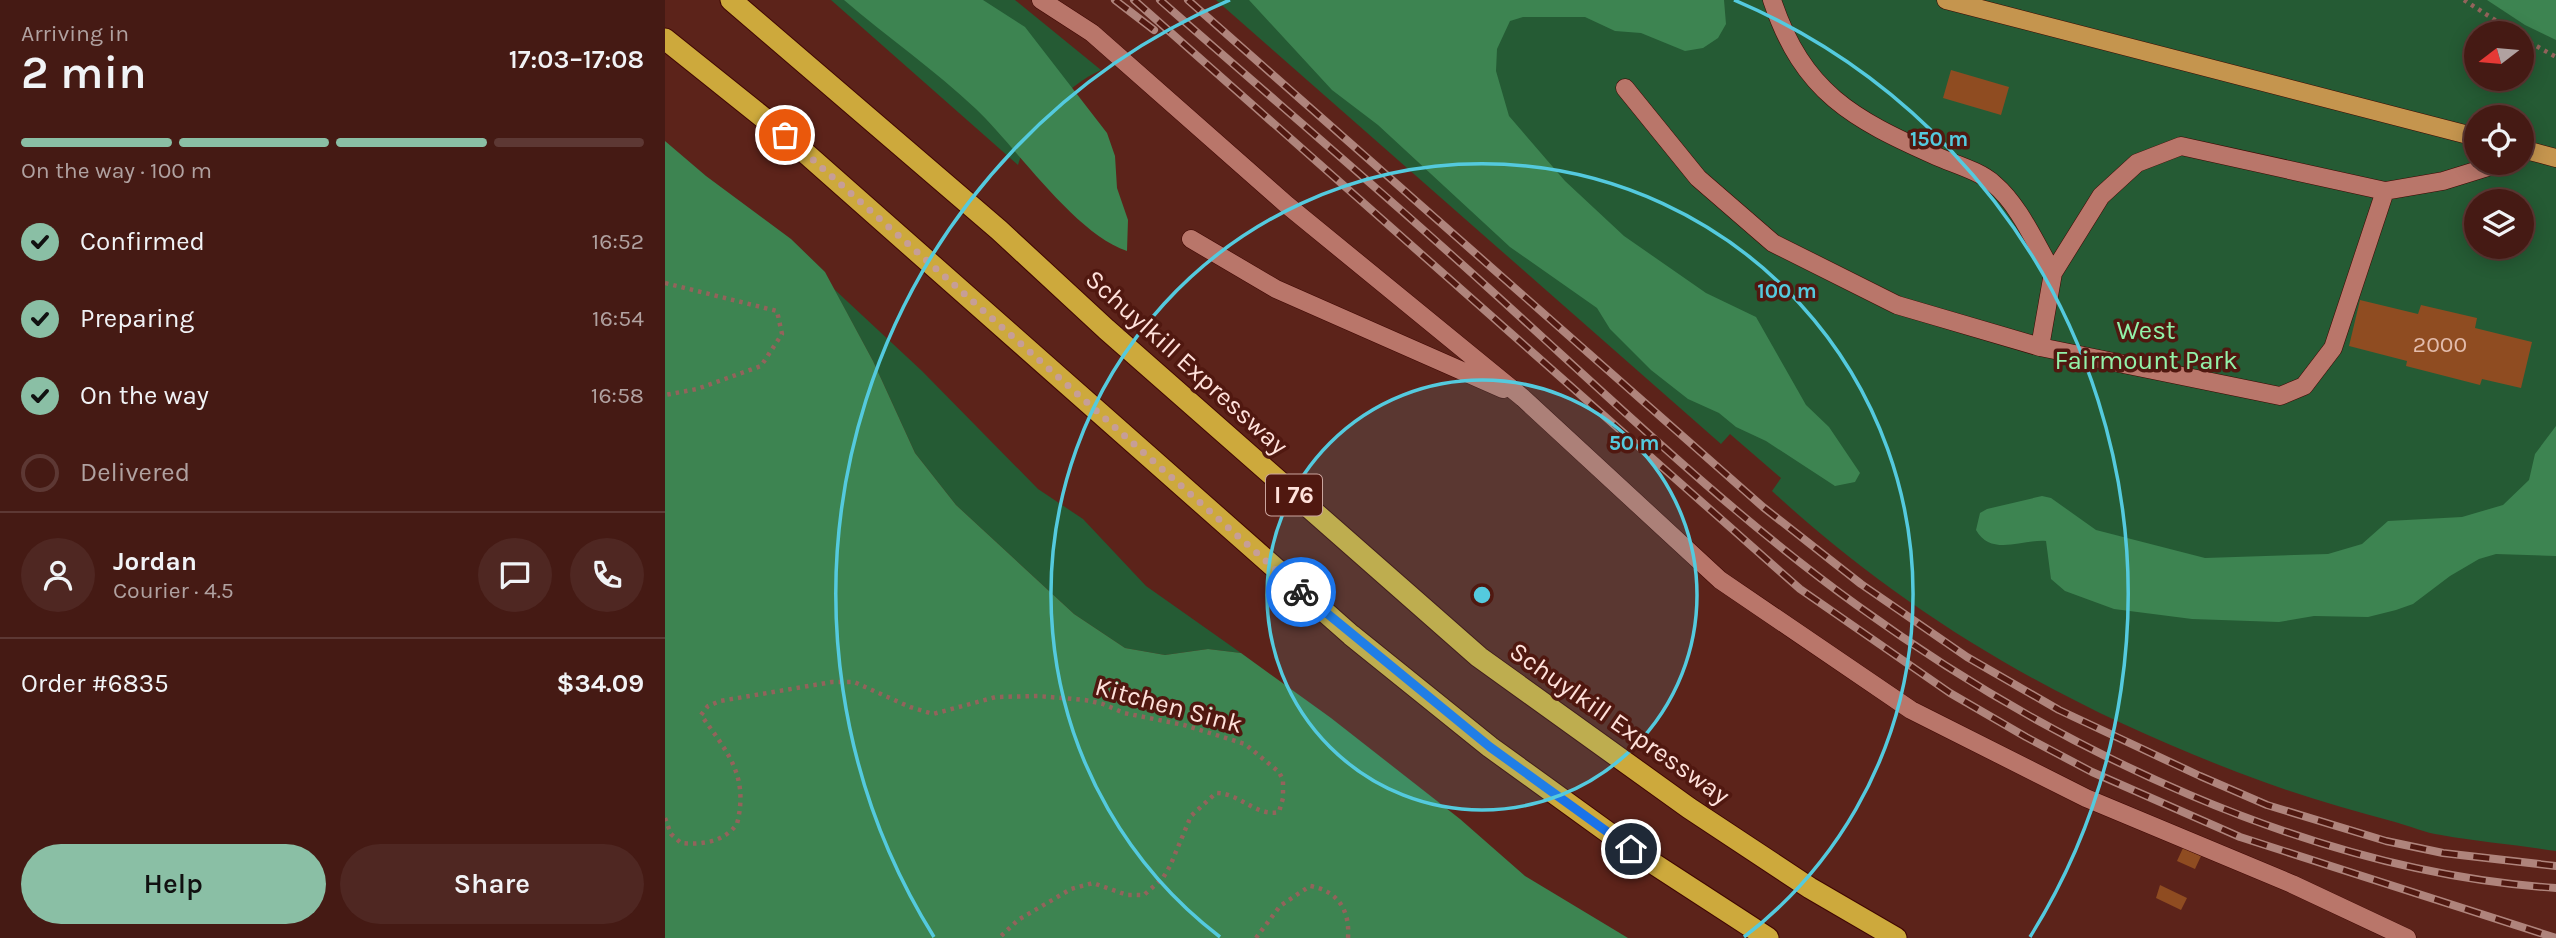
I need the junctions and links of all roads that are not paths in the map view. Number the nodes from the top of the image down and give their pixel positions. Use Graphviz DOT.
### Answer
graph roads {
  1 [pos="731,0"];
  2 [pos="1041,0"];
  3 [pos="1772,0"];
  4 [pos="1946,0"];
  5 [pos="665,39"];
  6 [pos="1625,88"];
  7 [pos="2464,134"];
  8 [pos="2534,154"];
  9 [pos="2556,158"];
  10 [pos="2464,174"];
  11 [pos="2385,191"];
  12 [pos="1191,239"];
  13 [pos="2053,273"];
  14 [pos="2040,347"];
  15 [pos="1523,398"];
  16 [pos="1768,938"];
  17 [pos="1896,938"];
  18 [pos="2407,938"];
  1 -- 17 [label="highway, Schuylkill Expressway / I 76"];
  2 -- 15 [label="lane"];
  3 -- 13 [label="lane"];
  4 -- 7 [label="main road"];
  5 -- 16 [label="highway, I 76"];
  6 -- 14 [label="lane"];
  8 -- 9 [label="main road"];
  10 -- 11 [label="lane"];
  11 -- 13 [label="lane"];
  11 -- 14 [label="lane"];
  12 -- 15 [label="lane"];
  13 -- 14 [label="lane"];
  15 -- 18 [label="lane"];
}
